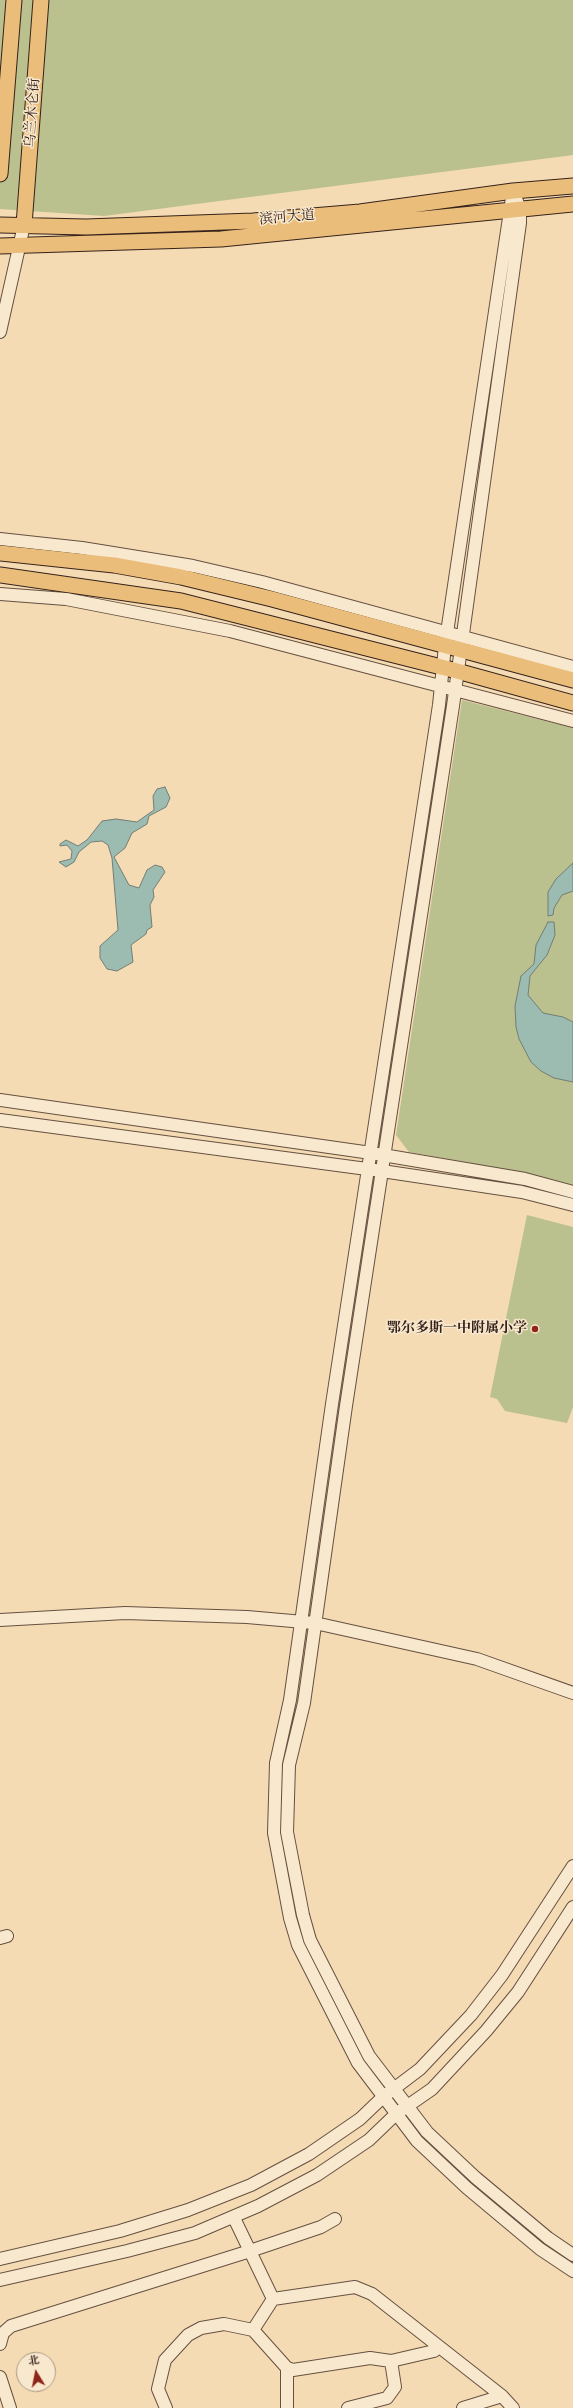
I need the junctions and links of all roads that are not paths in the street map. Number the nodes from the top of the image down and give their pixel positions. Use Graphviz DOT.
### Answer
graph roads {
  1 [pos="14,0"];
  2 [pos="41,0"];
  3 [pos="0,174"];
  4 [pos="573,186"];
  5 [pos="513,191"];
  6 [pos="573,204"];
  7 [pos="515,210"];
  8 [pos="0,225"];
  9 [pos="24,225"];
  10 [pos="0,246"];
  11 [pos="21,246"];
  12 [pos="0,332"];
  13 [pos="0,539"];
  14 [pos="0,553"];
  15 [pos="0,575"];
  16 [pos="0,594"];
  17 [pos="446,640"];
  18 [pos="461,643"];
  19 [pos="573,667"];
  20 [pos="450,670"];
  21 [pos="573,680"];
  22 [pos="442,687"];
  23 [pos="454,691"];
  24 [pos="573,703"];
  25 [pos="573,721"];
  26 [pos="0,1100"];
  27 [pos="0,1120"];
  28 [pos="370,1153"];
  29 [pos="384,1156"];
  30 [pos="368,1169"];
  31 [pos="382,1171"];
  32 [pos="573,1192"];
  33 [pos="573,1205"];
  34 [pos="0,1620"];
  35 [pos="302,1622"];
  36 [pos="315,1623"];
  37 [pos="573,1693"];
  38 [pos="573,1866"];
  39 [pos="573,1907"];
  40 [pos="394,2089"];
  41 [pos="383,2097"];
  42 [pos="407,2106"];
  43 [pos="396,2114"];
  44 [pos="230,2218"];
  45 [pos="335,2219"];
  46 [pos="250,2252"];
  47 [pos="573,2255"];
  48 [pos="0,2259"];
  49 [pos="573,2271"];
  50 [pos="0,2280"];
  51 [pos="273,2299"];
  52 [pos="253,2330"];
  53 [pos="0,2344"];
  54 [pos="438,2348"];
  55 [pos="391,2361"];
  56 [pos="287,2368"];
  57 [pos="0,2377"];
  58 [pos="502,2396"];
  59 [pos="10,2408"];
  60 [pos="166,2408"];
  61 [pos="287,2408"];
  62 [pos="348,2408"];
  63 [pos="463,2408"];
  64 [pos="513,2408"];
  1 -- 3 [label="main road, 乌兰木仑街"];
  2 -- 9 [label="main road, 乌兰木仑街"];
  4 -- 5 [label="main road, 滨河大道"];
  5 -- 7 [label="street"];
  5 -- 9 [label="main road, 滨河大道"];
  6 -- 7 [label="main road, 滨河大道"];
  7 -- 11 [label="main road, 滨河大道"];
  7 -- 17 [label="street"];
  7 -- 18 [label="street"];
  8 -- 9 [label="main road, 滨河大道"];
  9 -- 11 [label="street"];
  10 -- 11 [label="main road, 滨河大道"];
  11 -- 12 [label="street"];
  13 -- 17 [label="street"];
  14 -- 17 [label="main road"];
  15 -- 20 [label="main road"];
  16 -- 22 [label="street"];
  17 -- 18 [label="main road"];
  17 -- 20 [label="street"];
  18 -- 19 [label="street"];
  18 -- 20 [label="street"];
  18 -- 21 [label="main road"];
  20 -- 22 [label="street"];
  20 -- 23 [label="street"];
  20 -- 24 [label="main road"];
  22 -- 23 [label="street"];
  22 -- 28 [label="street"];
  23 -- 25 [label="street"];
  23 -- 29 [label="street"];
  26 -- 28 [label="street"];
  27 -- 30 [label="street"];
  28 -- 29 [label="street"];
  28 -- 30 [label="street"];
  29 -- 31 [label="street"];
  29 -- 32 [label="street"];
  30 -- 31 [label="street"];
  30 -- 35 [label="street"];
  31 -- 33 [label="street"];
  31 -- 36 [label="street"];
  34 -- 35 [label="street"];
  35 -- 36 [label="street"];
  35 -- 41 [label="street"];
  36 -- 37 [label="street"];
  36 -- 40 [label="street"];
  38 -- 40 [label="street"];
  39 -- 42 [label="street"];
  40 -- 41 [label="street"];
  40 -- 42 [label="street"];
  41 -- 43 [label="street"];
  41 -- 48 [label="street"];
  42 -- 43 [label="street"];
  42 -- 47 [label="street"];
  43 -- 44 [label="street"];
  43 -- 49 [label="street"];
  44 -- 46 [label="street"];
  44 -- 50 [label="street"];
  45 -- 46 [label="street"];
  46 -- 51 [label="street"];
  46 -- 53 [label="street"];
  51 -- 52 [label="street"];
  51 -- 54 [label="street"];
  52 -- 56 [label="street"];
  52 -- 60 [label="street"];
  54 -- 55 [label="street"];
  54 -- 58 [label="street"];
  55 -- 56 [label="street"];
  55 -- 62 [label="street"];
  56 -- 61 [label="street"];
  57 -- 59 [label="street"];
  58 -- 63 [label="street"];
  58 -- 64 [label="street"];
}
